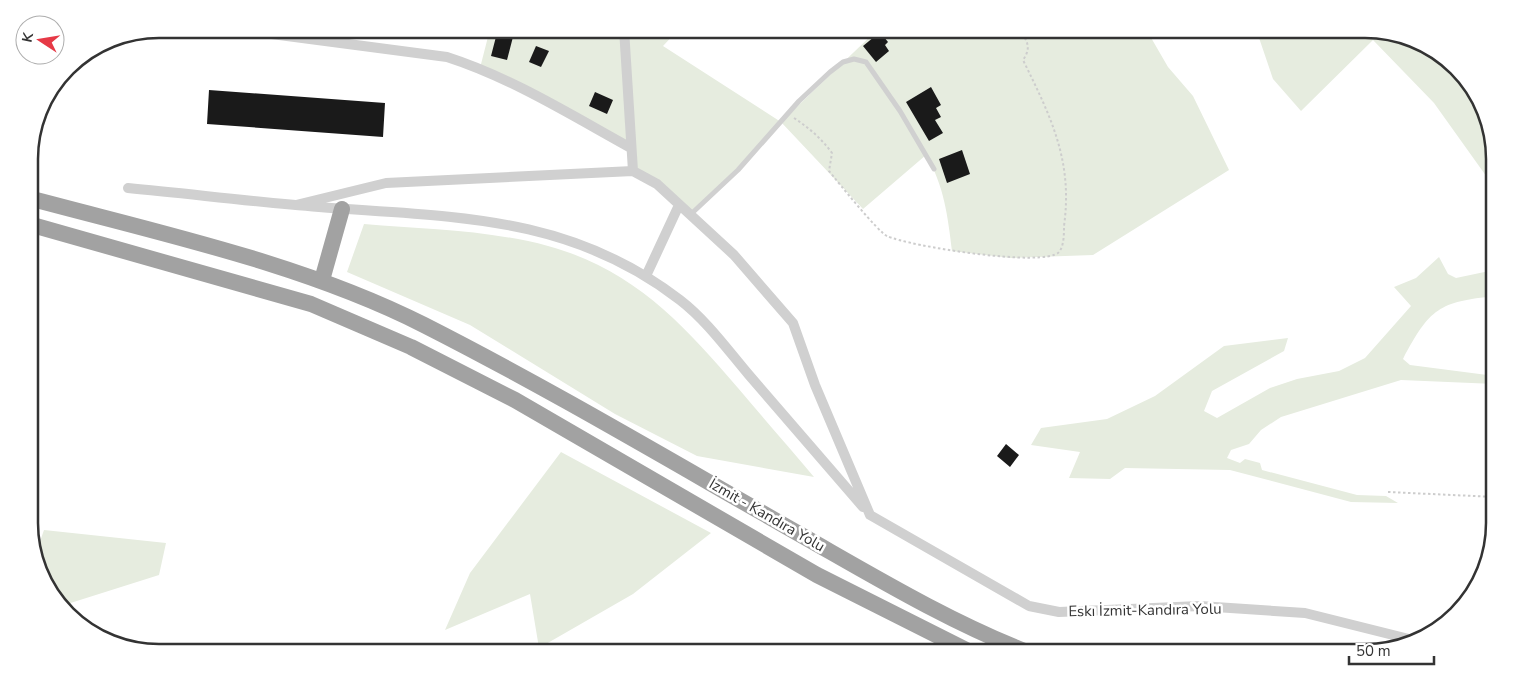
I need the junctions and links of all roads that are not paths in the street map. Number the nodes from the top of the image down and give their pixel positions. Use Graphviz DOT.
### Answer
graph roads {
  1 [pos="302,38"];
  2 [pos="625,38"];
  3 [pos="631,148"];
  4 [pos="934,170"];
  5 [pos="633,171"];
  6 [pos="128,188"];
  7 [pos="38,201"];
  8 [pos="296,205"];
  9 [pos="680,205"];
  10 [pos="342,209"];
  11 [pos="690,215"];
  12 [pos="38,227"];
  13 [pos="646,276"];
  14 [pos="322,280"];
  15 [pos="870,515"];
  16 [pos="1402,637"];
  17 [pos="953,643"];
  18 [pos="1004,643"];
  1 -- 3 [label="street"];
  2 -- 3 [label="street"];
  3 -- 5 [label="street"];
  4 -- 11 [label="lane"];
  5 -- 8 [label="street"];
  5 -- 9 [label="street"];
  6 -- 8 [label="street"];
  7 -- 14 [label="highway, İzmit - Kandıra Yolu"];
  8 -- 10 [label="street"];
  9 -- 11 [label="street"];
  9 -- 13 [label="street"];
  10 -- 13 [label="street"];
  10 -- 14 [label="highway"];
  11 -- 15 [label="street"];
  12 -- 17 [label="highway"];
  13 -- 15 [label="street"];
  14 -- 18 [label="highway, İzmit - Kandıra Yolu"];
  15 -- 16 [label="street, Eskı İzmit-Kandıra Yolu"];
}
